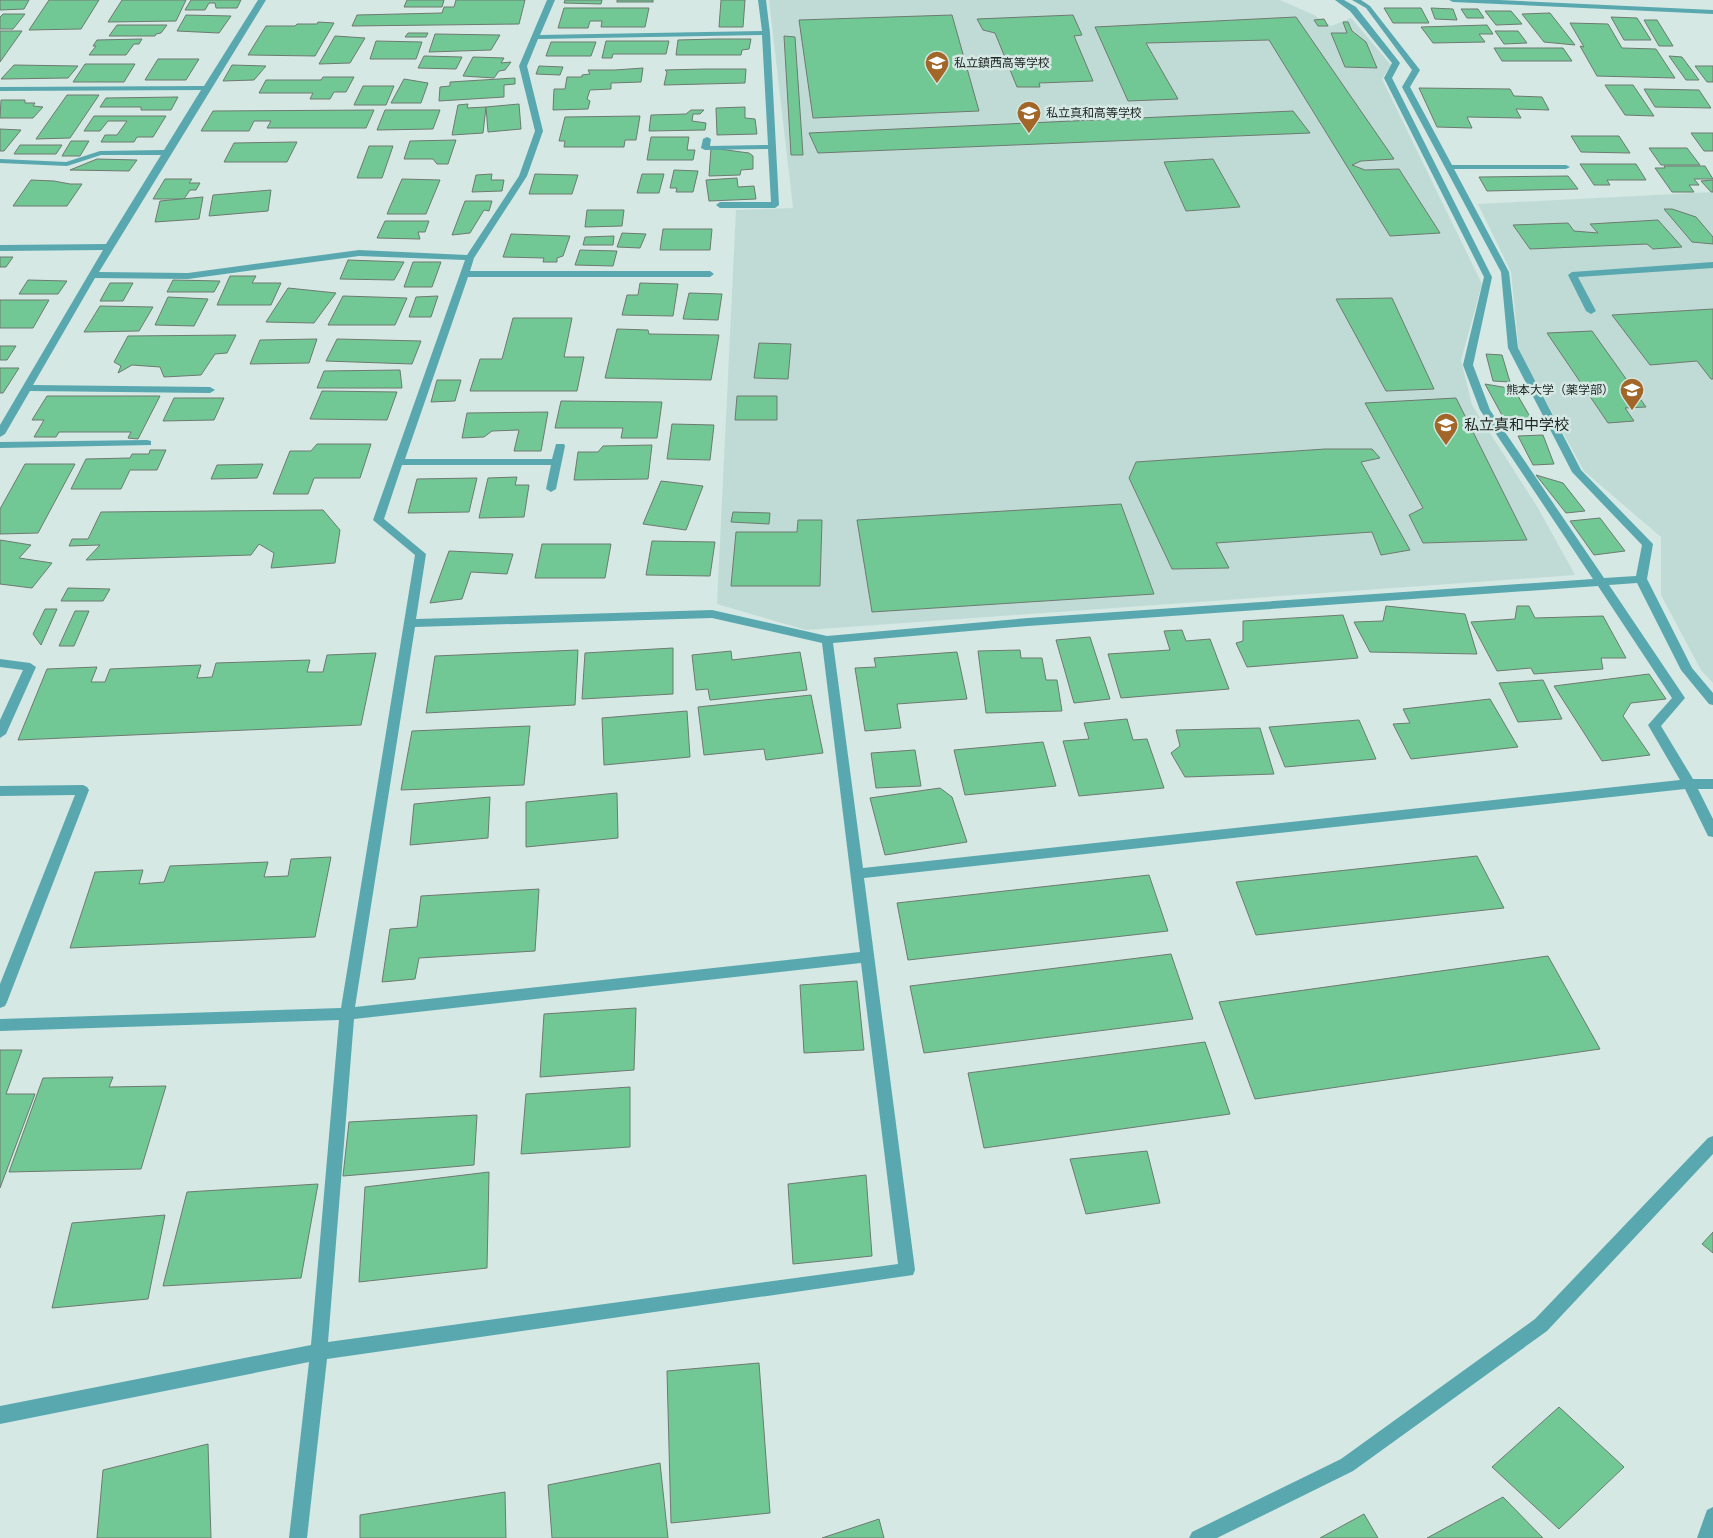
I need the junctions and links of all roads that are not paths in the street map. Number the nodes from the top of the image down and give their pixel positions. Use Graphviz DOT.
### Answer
graph roads {
  1 [pos="262,0"];
  2 [pos="551,0"];
  3 [pos="762,0"];
  4 [pos="1339,0"];
  5 [pos="1356,0"];
  6 [pos="1453,0"];
  7 [pos="1713,12"];
  8 [pos="766,33"];
  9 [pos="536,37"];
  10 [pos="205,88"];
  11 [pos="0,89"];
  12 [pos="707,139"];
  13 [pos="772,147"];
  14 [pos="166,152"];
  15 [pos="0,161"];
  16 [pos="1449,167"];
  17 [pos="1566,167"];
  18 [pos="720,205"];
  19 [pos="108,247"];
  20 [pos="0,248"];
  21 [pos="470,258"];
  22 [pos="1713,265"];
  23 [pos="464,274"];
  24 [pos="710,274"];
  25 [pos="92,275"];
  26 [pos="1591,311"];
  27 [pos="26,388"];
  28 [pos="210,390"];
  29 [pos="0,434"];
  30 [pos="147,443"];
  31 [pos="0,445"];
  32 [pos="560,446"];
  33 [pos="398,462"];
  34 [pos="557,462"];
  35 [pos="551,489"];
  36 [pos="1641,579"];
  37 [pos="1601,582"];
  38 [pos="409,623"];
  39 [pos="827,640"];
  40 [pos="0,663"];
  41 [pos="1713,701"];
  42 [pos="0,734"];
  43 [pos="1689,784"];
  44 [pos="1713,784"];
  45 [pos="0,791"];
  46 [pos="1713,832"];
  47 [pos="857,874"];
  48 [pos="867,957"];
  49 [pos="0,1002"];
  50 [pos="347,1014"];
  51 [pos="0,1025"];
  52 [pos="1713,1143"];
  53 [pos="319,1352"];
  54 [pos="0,1415"];
  55 [pos="1713,1516"];
  56 [pos="298,1538"];
  57 [pos="1198,1538"];
  58 [pos="1706,1538"];
  1 -- 10 [label="street"];
  2 -- 9 [label="street"];
  3 -- 8 [label="street"];
  4 -- 37 [label="street"];
  5 -- 16 [label="street"];
  6 -- 7 [label="street"];
  8 -- 9 [label="street"];
  8 -- 13 [label="street"];
  9 -- 21 [label="street"];
  10 -- 11 [label="street"];
  10 -- 14 [label="street"];
  12 -- 13 [label="street"];
  13 -- 18 [label="street"];
  14 -- 15 [label="street"];
  14 -- 19 [label="street"];
  16 -- 17 [label="street"];
  16 -- 36 [label="street"];
  19 -- 20 [label="street"];
  19 -- 25 [label="street"];
  21 -- 23 [label="street"];
  21 -- 25 [label="street"];
  22 -- 26 [label="street"];
  23 -- 24 [label="street"];
  23 -- 33 [label="street"];
  25 -- 27 [label="street"];
  27 -- 28 [label="street"];
  27 -- 29 [label="street"];
  30 -- 31 [label="street"];
  32 -- 34 [label="street"];
  33 -- 34 [label="street"];
  33 -- 38 [label="street"];
  34 -- 35 [label="street"];
  36 -- 37 [label="street"];
  36 -- 41 [label="street"];
  37 -- 39 [label="street"];
  37 -- 43 [label="street"];
  38 -- 39 [label="street"];
  38 -- 50 [label="street"];
  39 -- 47 [label="street"];
  40 -- 42 [label="street"];
  43 -- 44 [label="street"];
  43 -- 46 [label="street"];
  43 -- 47 [label="street"];
  45 -- 49 [label="street"];
  47 -- 48 [label="street"];
  48 -- 50 [label="street"];
  48 -- 53 [label="street"];
  50 -- 51 [label="street"];
  50 -- 53 [label="street"];
  52 -- 57 [label="street"];
  53 -- 54 [label="street"];
  53 -- 56 [label="street"];
  55 -- 58 [label="street"];
}
